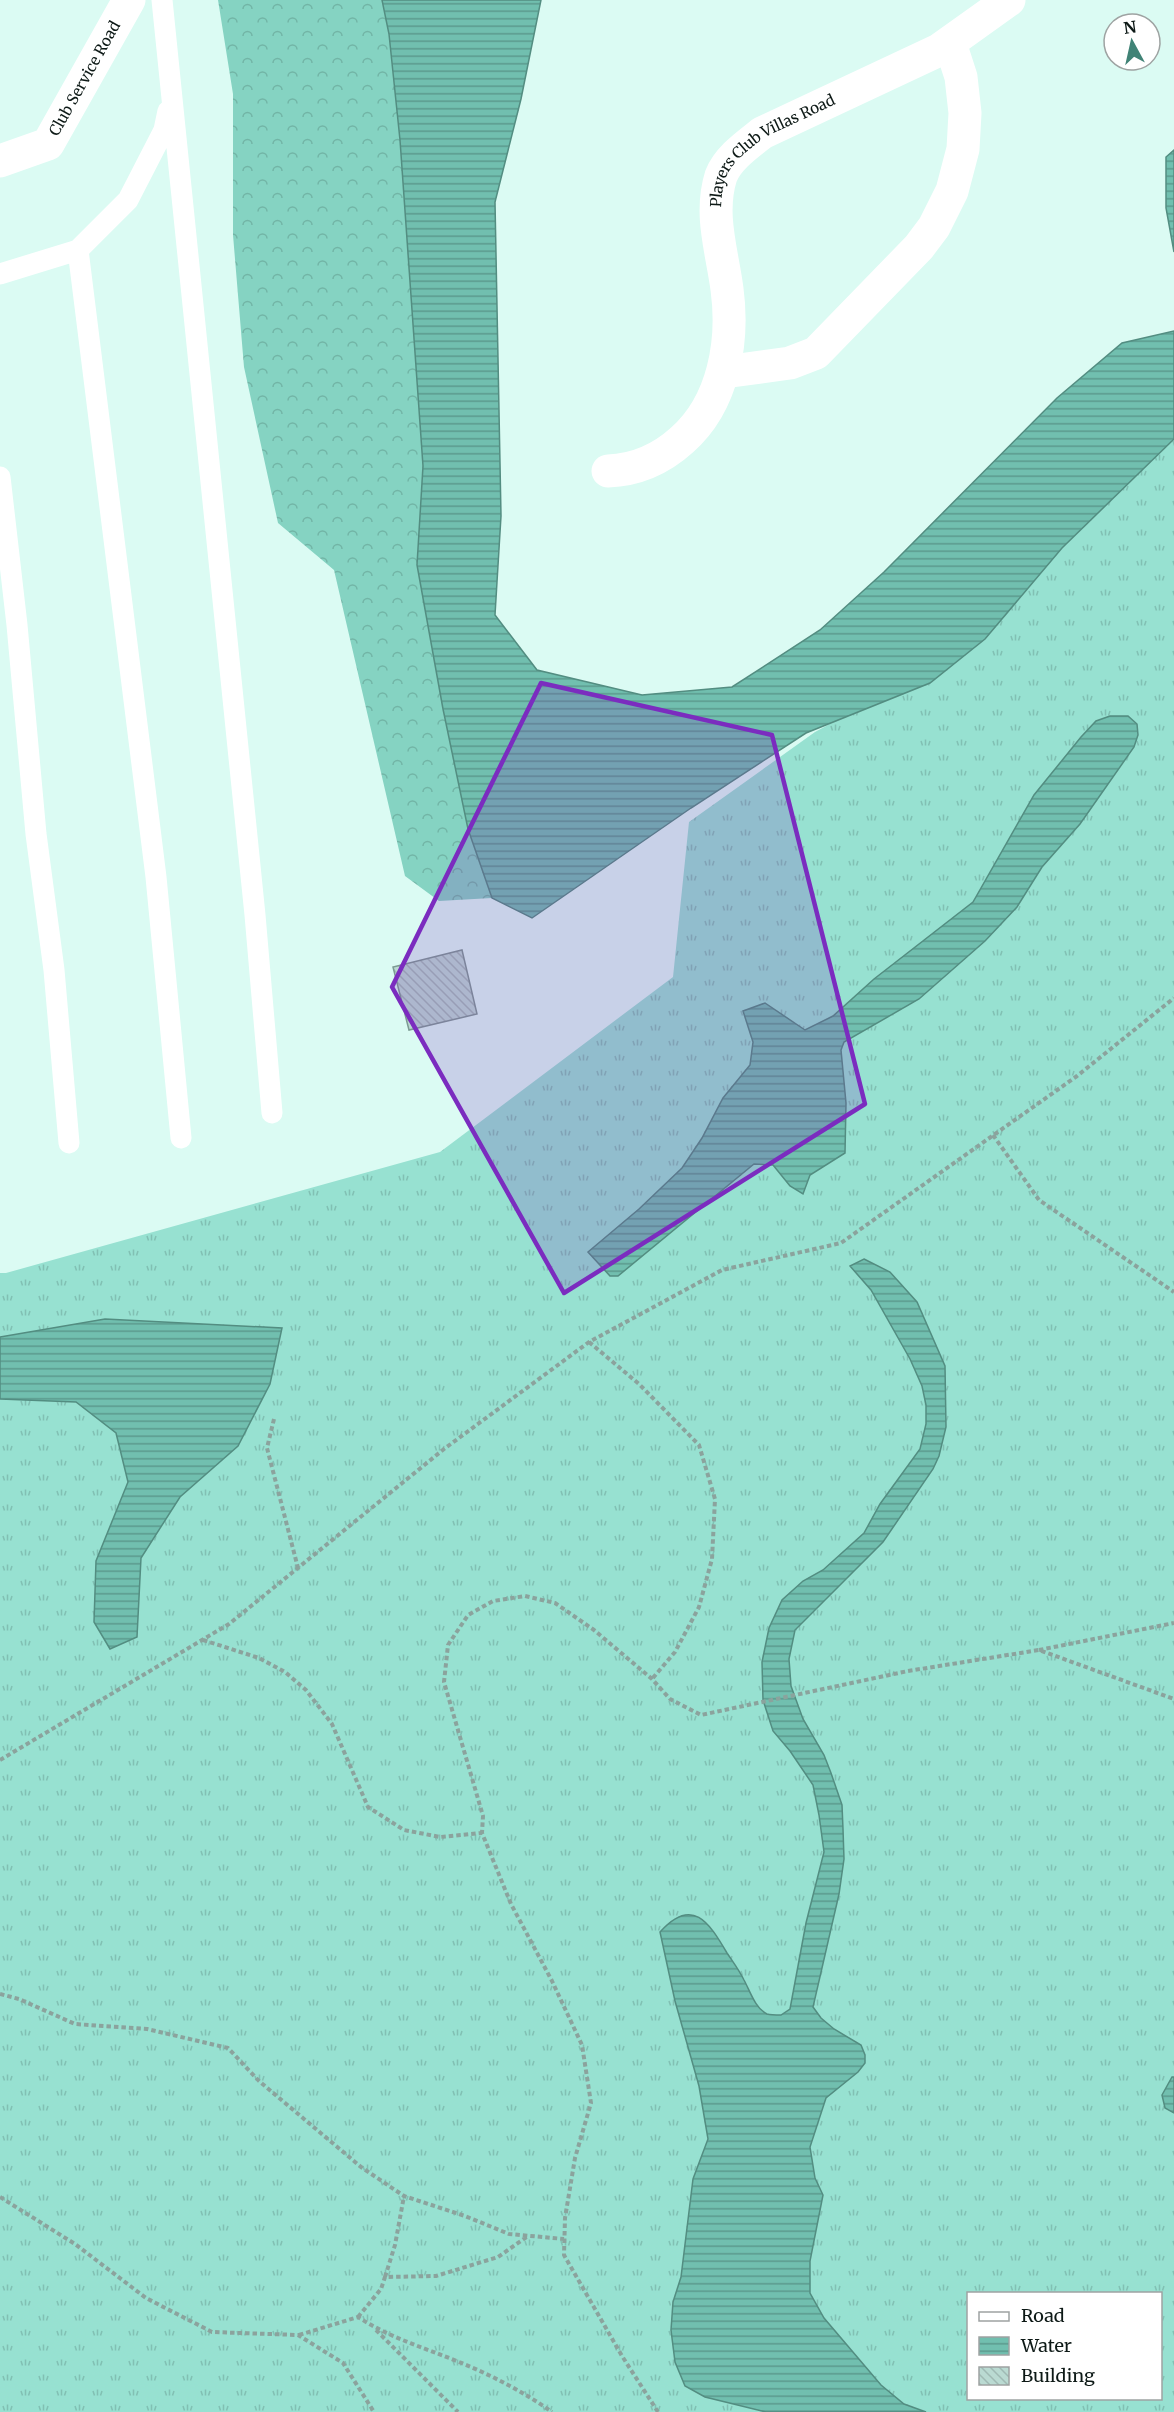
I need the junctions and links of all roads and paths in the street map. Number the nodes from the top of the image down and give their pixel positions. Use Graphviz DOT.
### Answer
graph roads {
  1 [pos="129,0"];
  2 [pos="162,0"];
  3 [pos="1009,0"];
  4 [pos="950,43"];
  5 [pos="172,96"];
  6 [pos="0,161"];
  7 [pos="78,250"];
  8 [pos="0,274"];
  9 [pos="724,372"];
  10 [pos="608,471"];
  11 [pos="0,477"];
  12 [pos="1174,998"];
  13 [pos="272,1113"];
  14 [pos="993,1135"];
  15 [pos="181,1138"];
  16 [pos="69,1143"];
  17 [pos="1174,1292"];
  18 [pos="589,1342"];
  19 [pos="274,1419"];
  20 [pos="298,1568"];
  21 [pos="1174,1623"];
  22 [pos="202,1640"];
  23 [pos="1038,1650"];
  24 [pos="652,1679"];
  25 [pos="1174,1699"];
  26 [pos="0,1760"];
  27 [pos="482,1833"];
  28 [pos="0,1994"];
  29 [pos="404,2196"];
  30 [pos="0,2197"];
  31 [pos="529,2236"];
  32 [pos="564,2239"];
  33 [pos="385,2277"];
  34 [pos="358,2317"];
  35 [pos="372,2326"];
  36 [pos="298,2335"];
  37 [pos="374,2412"];
  38 [pos="458,2412"];
  39 [pos="552,2412"];
  40 [pos="658,2412"];
  1 -- 6 [label="street, Club Service Road"];
  2 -- 5 [label="lane"];
  3 -- 4 [label="street, Players Club Villas Road"];
  4 -- 9 [label="street"];
  4 -- 9 [label="street, Players Club Villas Road"];
  5 -- 7 [label="lane"];
  5 -- 13 [label="lane"];
  7 -- 8 [label="lane"];
  7 -- 15 [label="lane"];
  9 -- 10 [label="street, Players Club Villas Road"];
  11 -- 16 [label="lane"];
  12 -- 14 [label="path"];
  14 -- 17 [label="path"];
  14 -- 18 [label="path"];
  18 -- 20 [label="path"];
  18 -- 24 [label="path"];
  19 -- 20 [label="path"];
  20 -- 22 [label="path"];
  21 -- 23 [label="path"];
  22 -- 26 [label="path"];
  22 -- 27 [label="path"];
  23 -- 24 [label="path"];
  23 -- 25 [label="path"];
  24 -- 27 [label="path"];
  27 -- 32 [label="path"];
  28 -- 29 [label="path"];
  29 -- 31 [label="path"];
  29 -- 33 [label="path"];
  30 -- 36 [label="path"];
  31 -- 32 [label="path"];
  31 -- 33 [label="path"];
  32 -- 40 [label="path"];
  33 -- 34 [label="path"];
  34 -- 35 [label="path"];
  34 -- 36 [label="path"];
  35 -- 38 [label="path"];
  35 -- 39 [label="path"];
  36 -- 37 [label="path"];
}
